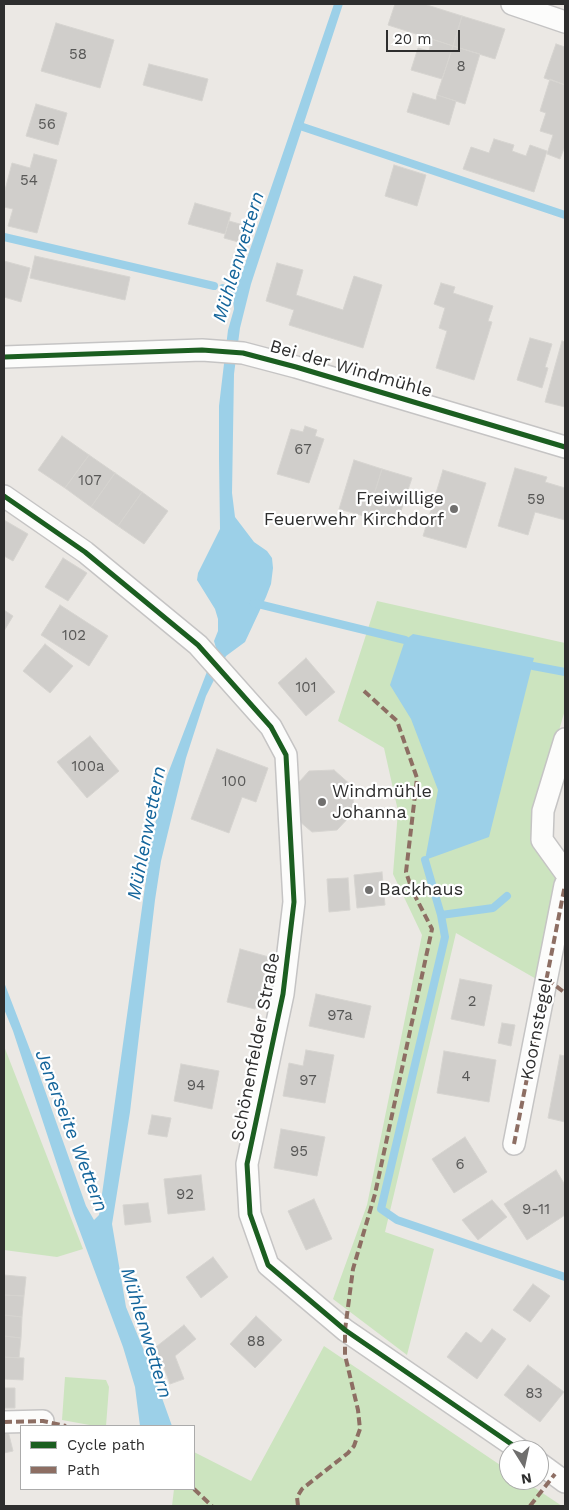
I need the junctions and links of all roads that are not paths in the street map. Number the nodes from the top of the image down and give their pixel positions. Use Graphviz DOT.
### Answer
graph roads {
  1 [pos="512,4"];
  2 [pos="565,22"];
  3 [pos="4,357"];
  4 [pos="565,447"];
  5 [pos="4,496"];
  6 [pos="565,739"];
  7 [pos="565,872"];
  8 [pos="565,885"];
  9 [pos="514,1144"];
  10 [pos="43,1421"];
  11 [pos="4,1422"];
  12 [pos="505,1440"];
  13 [pos="549,1470"];
  14 [pos="565,1482"];
  1 -- 2 [label="street"];
  3 -- 4 [label="street, Bei der Windmühle"];
  5 -- 12 [label="street, Schönenfelder Straße"];
  6 -- 7 [label="street"];
  8 -- 9 [label="street, Koornstegel"];
  10 -- 11 [label="street"];
  13 -- 14 [label="street"];
}
